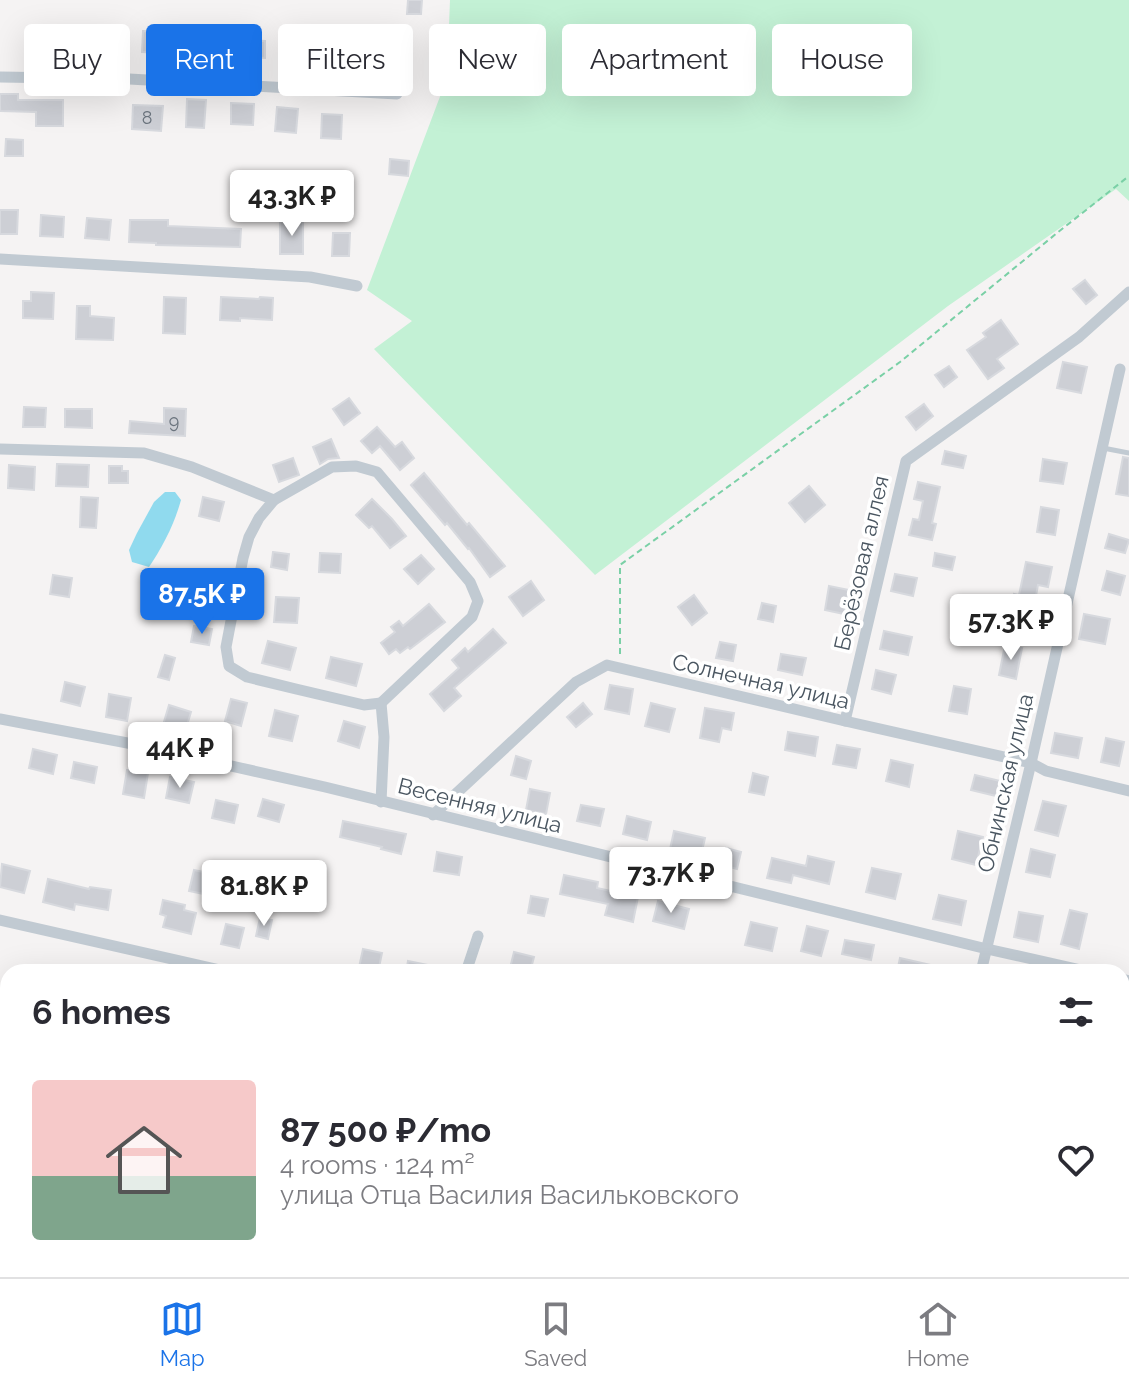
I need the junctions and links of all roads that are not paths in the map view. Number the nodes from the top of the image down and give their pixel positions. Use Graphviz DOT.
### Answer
graph roads {
  1 [pos="0,77"];
  2 [pos="278,87"];
  3 [pos="0,259"];
  4 [pos="357,286"];
  5 [pos="1129,292"];
  6 [pos="1120,369"];
  7 [pos="1102,447"];
  8 [pos="0,449"];
  9 [pos="1129,453"];
  10 [pos="274,500"];
  11 [pos="381,703"];
  12 [pos="0,719"];
  13 [pos="845,721"];
  14 [pos="1031,763"];
  15 [pos="1129,791"];
  16 [pos="381,802"];
  17 [pos="433,815"];
  18 [pos="0,920"];
  19 [pos="478,936"];
  20 [pos="987,949"];
  21 [pos="194,964"];
  22 [pos="469,964"];
  23 [pos="983,964"];
  24 [pos="1054,964"];
  1 -- 2 [label="street"];
  3 -- 4 [label="street"];
  5 -- 13 [label="street, Берёзовая аллея"];
  6 -- 7 [label="street, Обнинская улица"];
  7 -- 9 [label="lane"];
  7 -- 14 [label="street, Обнинская улица"];
  8 -- 10 [label="street"];
  10 -- 11 [label="street"];
  10 -- 11 [label="street"];
  11 -- 16 [label="street"];
  12 -- 16 [label="street, Весенняя улица"];
  13 -- 14 [label="street, Солнечная улица"];
  13 -- 17 [label="street, Солнечная улица"];
  14 -- 15 [label="street, Солнечная улица"];
  14 -- 20 [label="street, Обнинская улица"];
  16 -- 17 [label="street, Весенняя улица"];
  17 -- 20 [label="street, Весенняя улица"];
  18 -- 21 [label="street"];
  19 -- 22 [label="street"];
  20 -- 23 [label="street, Обнинская улица"];
  20 -- 24 [label="street, Весенняя улица"];
}
